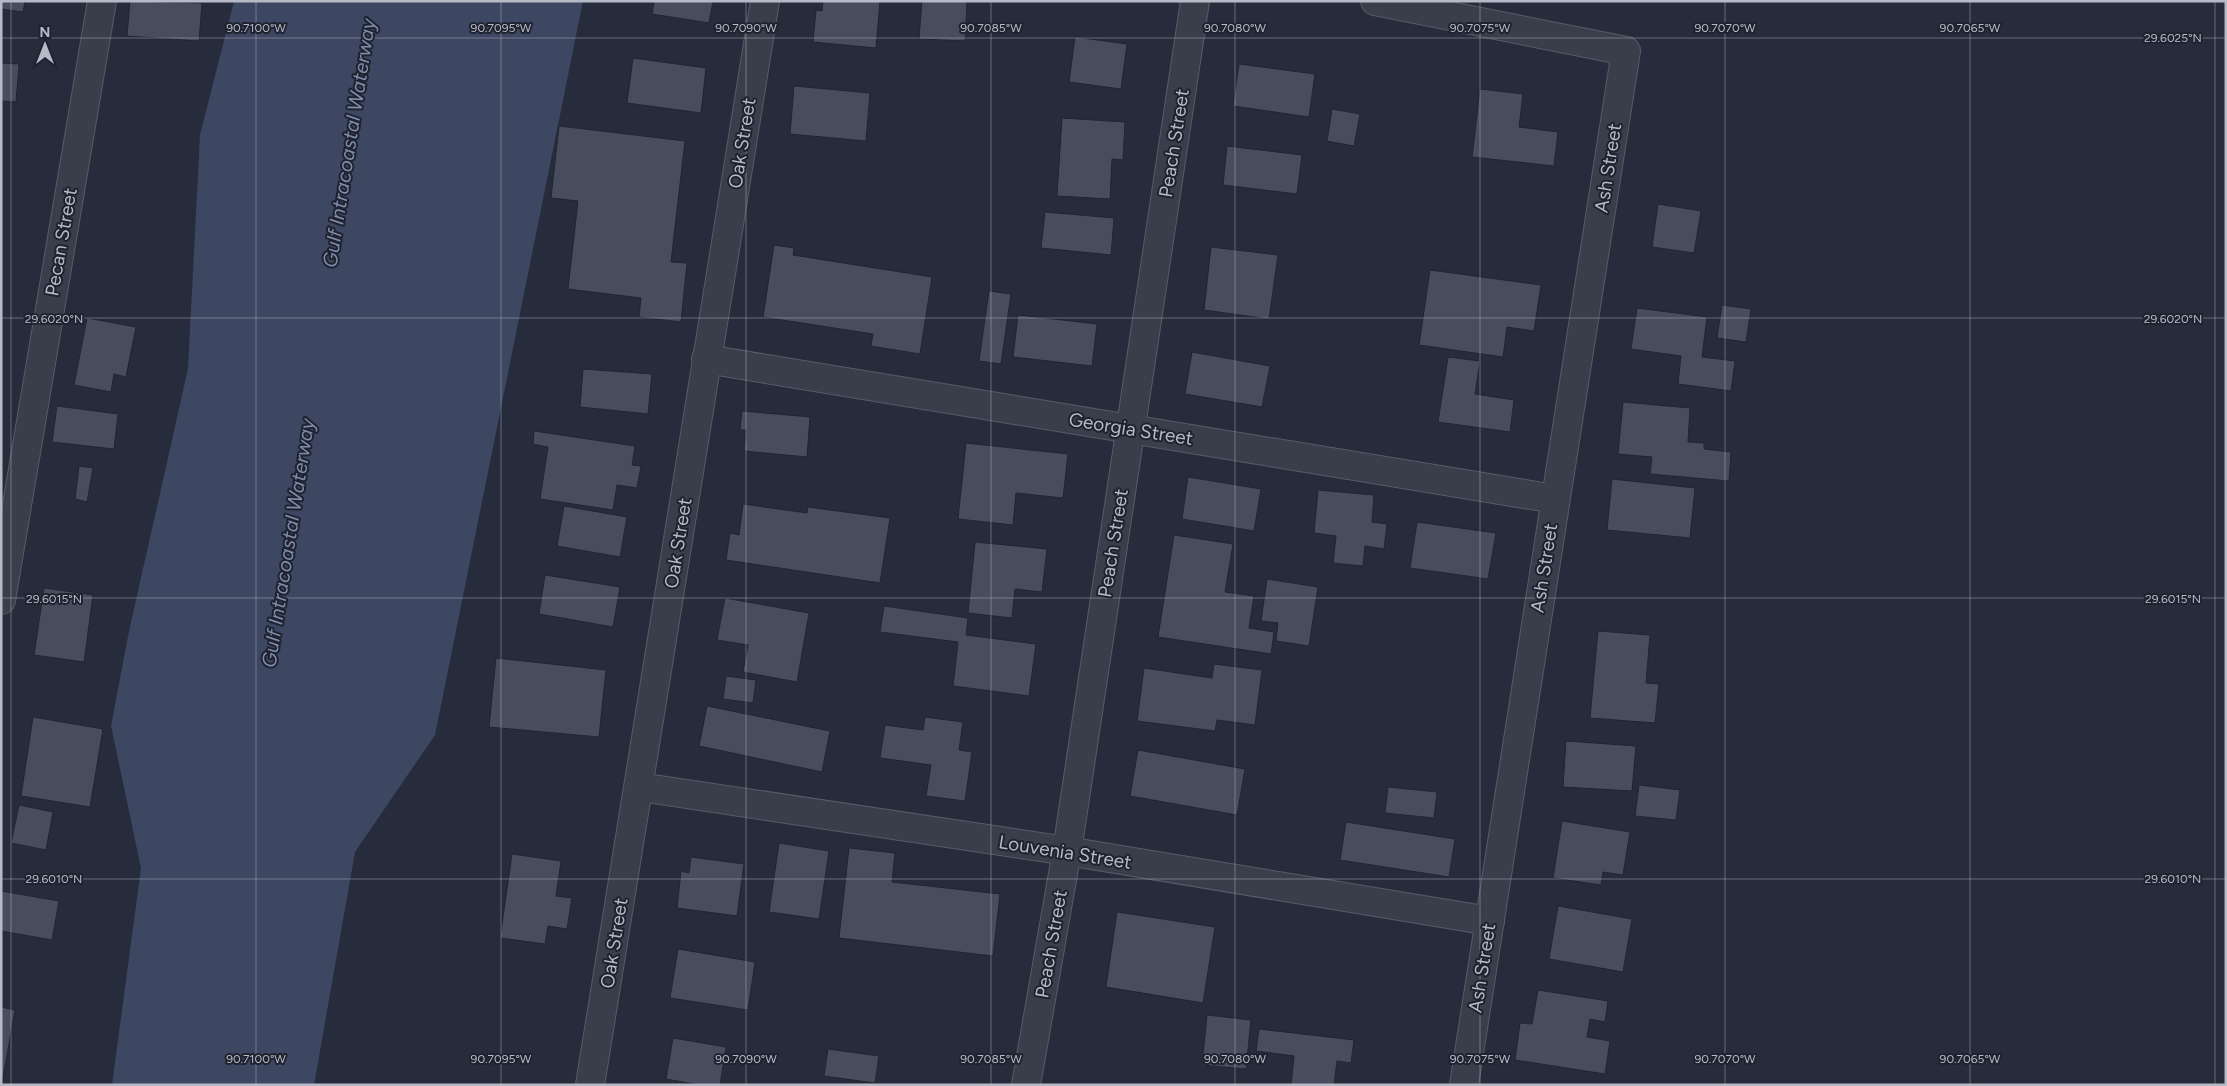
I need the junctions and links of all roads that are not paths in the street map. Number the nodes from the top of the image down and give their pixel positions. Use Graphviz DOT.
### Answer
graph roads {
  1 [pos="102,1"];
  2 [pos="765,1"];
  3 [pos="1195,1"];
  4 [pos="1375,1"];
  5 [pos="706,359"];
  6 [pos="1130,429"];
  7 [pos="1555,499"];
  8 [pos="1,600"];
  9 [pos="640,787"];
  10 [pos="1067,851"];
  11 [pos="1490,921"];
  12 [pos="590,1085"];
  13 [pos="1026,1085"];
  14 [pos="1464,1085"];
  1 -- 8 [label="street, Pecan Street"];
  2 -- 5 [label="street, Oak Street"];
  3 -- 6 [label="street, Peach Street"];
  4 -- 7 [label="street, Ash Street"];
  5 -- 6 [label="street, Georgia Street"];
  5 -- 9 [label="street, Oak Street"];
  6 -- 7 [label="street, Georgia Street"];
  6 -- 10 [label="street, Peach Street"];
  7 -- 11 [label="street, Ash Street"];
  9 -- 10 [label="street, Louvenia Street"];
  9 -- 12 [label="street, Oak Street"];
  10 -- 11 [label="street, Louvenia Street"];
  10 -- 13 [label="street, Peach Street"];
  11 -- 14 [label="street, Ash Street"];
}
